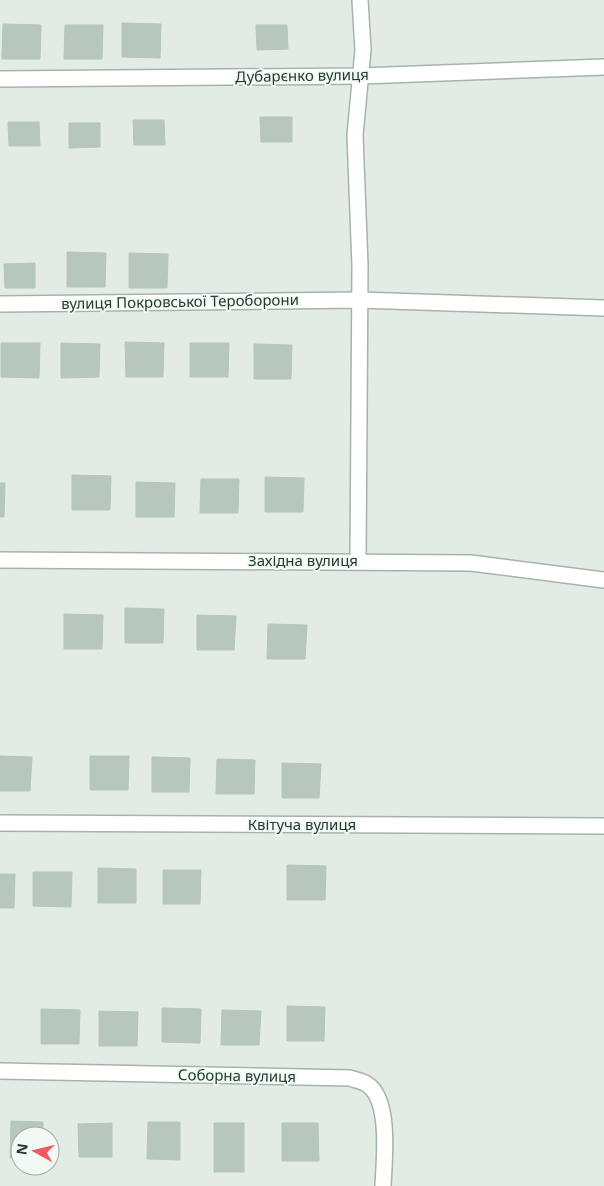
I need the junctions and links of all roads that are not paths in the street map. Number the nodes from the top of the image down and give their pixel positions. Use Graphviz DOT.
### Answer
graph roads {
  1 [pos="360,0"];
  2 [pos="604,67"];
  3 [pos="361,76"];
  4 [pos="0,79"];
  5 [pos="360,300"];
  6 [pos="0,304"];
  7 [pos="604,308"];
  8 [pos="0,560"];
  9 [pos="358,562"];
  10 [pos="604,580"];
  11 [pos="0,823"];
  12 [pos="604,826"];
  13 [pos="0,1071"];
  14 [pos="383,1186"];
  1 -- 3 [label="street"];
  2 -- 3 [label="street, Дубарєнко вулиця"];
  3 -- 4 [label="street, Дубарєнко вулиця"];
  3 -- 5 [label="street"];
  5 -- 6 [label="street, вулиця Покровської Тероборони"];
  5 -- 7 [label="street, вулиця Покровської Тероборони"];
  5 -- 9 [label="street"];
  8 -- 9 [label="street, Західна вулиця"];
  9 -- 10 [label="street, Західна вулиця"];
  11 -- 12 [label="street, Квітуча вулиця"];
  13 -- 14 [label="street, Соборна вулиця"];
}
